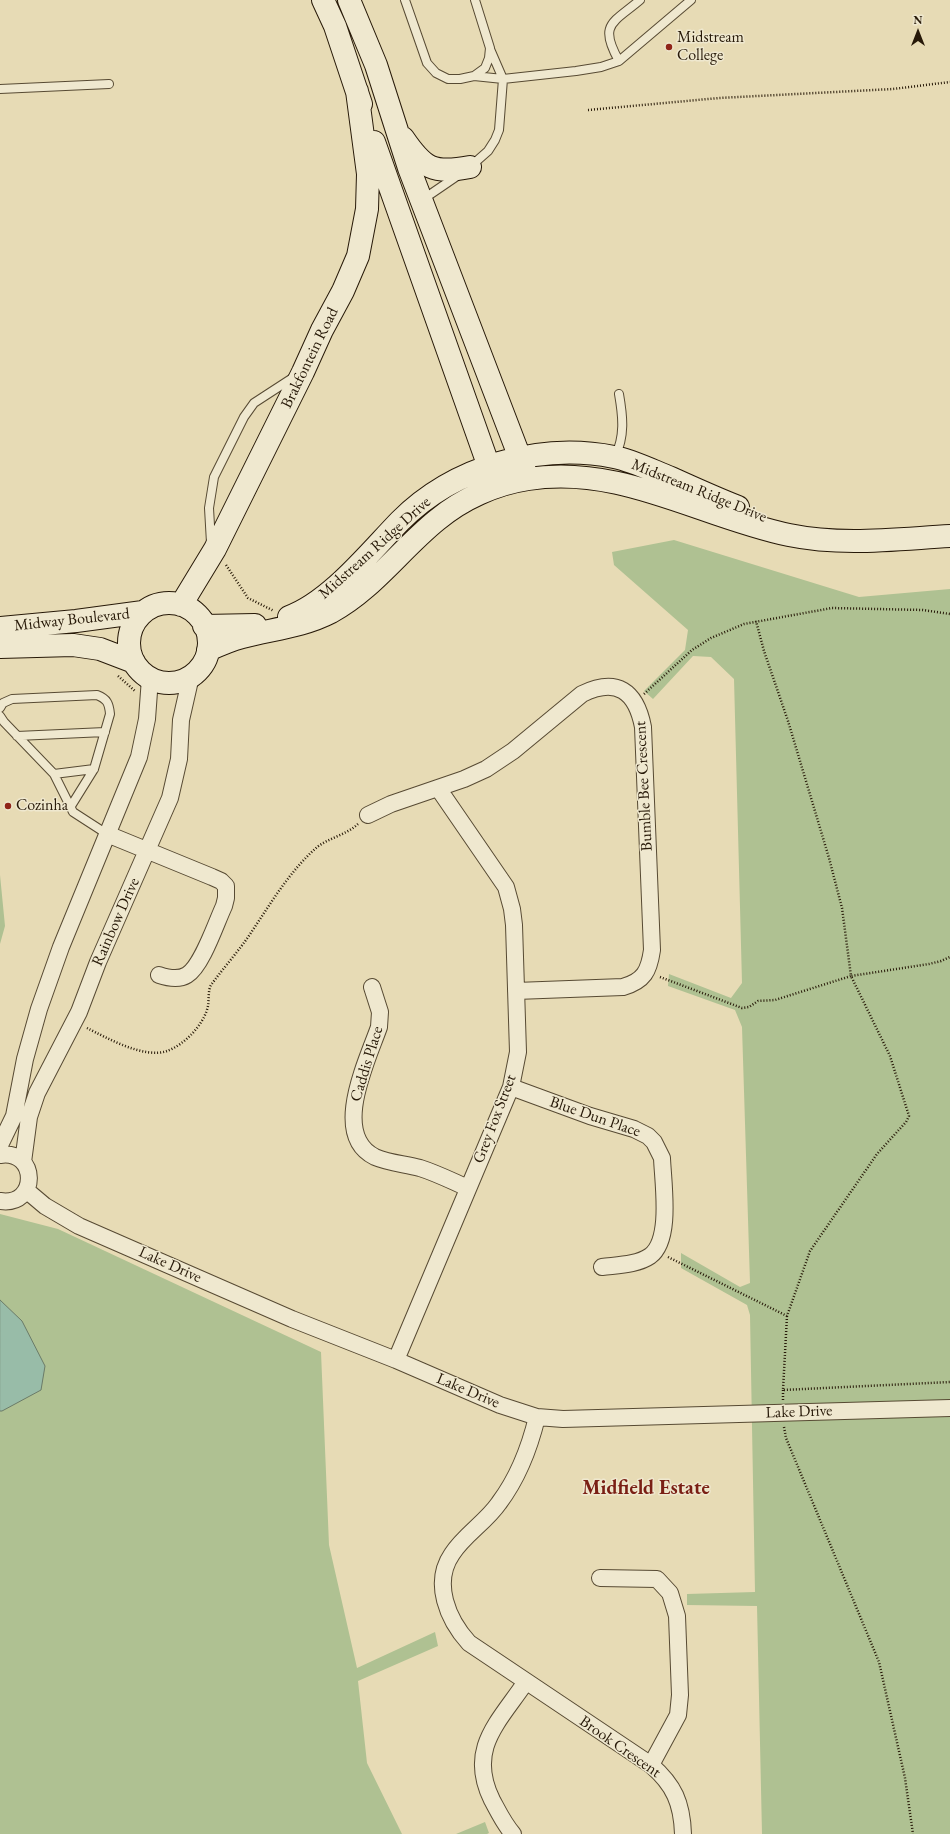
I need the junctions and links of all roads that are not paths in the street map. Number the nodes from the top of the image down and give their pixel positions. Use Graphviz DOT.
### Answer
graph roads {
  1 [pos="323,0"];
  2 [pos="349,0"];
  3 [pos="405,0"];
  4 [pos="475,0"];
  5 [pos="640,0"];
  6 [pos="691,0"];
  7 [pos="490,48"];
  8 [pos="619,61"];
  9 [pos="474,76"];
  10 [pos="503,78"];
  11 [pos="109,84"];
  12 [pos="0,89"];
  13 [pos="357,91"];
  14 [pos="394,124"];
  15 [pos="374,141"];
  16 [pos="470,167"];
  17 [pos="418,193"];
  18 [pos="413,251"];
  19 [pos="304,372"];
  20 [pos="619,394"];
  21 [pos="520,458"];
  22 [pos="615,458"];
  23 [pos="488,467"];
  24 [pos="528,479"];
  25 [pos="497,487"];
  26 [pos="950,536"];
  27 [pos="839,542"];
  28 [pos="215,549"];
  29 [pos="181,605"];
  30 [pos="143,612"];
  31 [pos="204,626"];
  32 [pos="0,628"];
  33 [pos="0,647"];
  34 [pos="208,650"];
  35 [pos="125,668"];
  36 [pos="191,676"];
  37 [pos="150,678"];
  38 [pos="0,708"];
  39 [pos="0,716"];
  40 [pos="105,732"];
  41 [pos="17,736"];
  42 [pos="94,769"];
  43 [pos="54,774"];
  44 [pos="438,788"];
  45 [pos="71,806"];
  46 [pos="368,814"];
  47 [pos="107,834"];
  48 [pos="147,851"];
  49 [pos="159,975"];
  50 [pos="372,987"];
  51 [pos="516,992"];
  52 [pos="511,1086"];
  53 [pos="0,1145"];
  54 [pos="0,1155"];
  55 [pos="23,1162"];
  56 [pos="468,1188"];
  57 [pos="26,1190"];
  58 [pos="0,1201"];
  59 [pos="602,1268"];
  60 [pos="396,1360"];
  61 [pos="950,1408"];
  62 [pos="537,1417"];
  63 [pos="600,1578"];
  64 [pos="525,1683"];
  65 [pos="651,1765"];
  66 [pos="513,1834"];
  67 [pos="683,1834"];
  1 -- 13 [label="street, Brakfontein Road"];
  2 -- 14 [label="street"];
  3 -- 9 [label="lane"];
  4 -- 7 [label="lane"];
  5 -- 8 [label="lane"];
  6 -- 8 [label="lane"];
  7 -- 9 [label="lane"];
  7 -- 10 [label="lane"];
  8 -- 10 [label="lane"];
  9 -- 10 [label="lane"];
  10 -- 16 [label="lane"];
  11 -- 12 [label="lane"];
  13 -- 15 [label="street, Brakfontein Road"];
  13 -- 19 [label="street, Brakfontein Road"];
  14 -- 16 [label="street"];
  14 -- 17 [label="street"];
  15 -- 17 [label="street"];
  15 -- 18 [label="street, Brakfontein Road"];
  16 -- 17 [label="lane"];
  17 -- 18 [label="street"];
  17 -- 21 [label="street"];
  18 -- 23 [label="street, Brakfontein Road"];
  19 -- 28 [label="street, Brakfontein Road"];
  19 -- 28 [label="lane"];
  20 -- 22 [label="lane"];
  21 -- 22 [label="street, Midstream Ridge Drive"];
  21 -- 23 [label="street, Midstream Ridge Drive"];
  21 -- 24 [label="street"];
  22 -- 27 [label="street, Midstream Ridge Drive"];
  23 -- 25 [label="street, Brakfontein Road"];
  23 -- 31 [label="street, Midstream Ridge Drive"];
  24 -- 25 [label="street, Midstream Ridge Drive"];
  24 -- 27 [label="street, Midstream Ridge Drive"];
  25 -- 34 [label="street, Midstream Ridge Drive"];
  26 -- 27 [label="street, Midstream Ridge Drive"];
  28 -- 29 [label="street, Brakfontein Road"];
  29 -- 30 [label="street, Midway Boulevard"];
  29 -- 31 [label="street"];
  30 -- 32 [label="street, Midway Boulevard"];
  30 -- 35 [label="street, Midway Boulevard"];
  31 -- 34 [label="street"];
  33 -- 35 [label="street, Midway Boulevard"];
  34 -- 36 [label="street"];
  35 -- 37 [label="street, Midway Boulevard"];
  36 -- 37 [label="street"];
  36 -- 48 [label="street, Rainbow Drive"];
  37 -- 47 [label="street"];
  38 -- 40 [label="lane"];
  39 -- 41 [label="lane"];
  40 -- 41 [label="lane"];
  40 -- 42 [label="lane"];
  41 -- 43 [label="lane"];
  42 -- 43 [label="lane"];
  42 -- 45 [label="lane"];
  43 -- 45 [label="lane"];
  44 -- 46 [label="street, Bumble Bee Crescent"];
  44 -- 51 [label="street, Grey Fox Street"];
  44 -- 51 [label="street, Bumble Bee Crescent"];
  45 -- 47 [label="lane"];
  47 -- 48 [label="street"];
  47 -- 53 [label="street"];
  48 -- 49 [label="street"];
  48 -- 55 [label="street, Rainbow Drive"];
  50 -- 56 [label="street, Caddis Place"];
  51 -- 52 [label="street, Grey Fox Street"];
  52 -- 56 [label="street, Grey Fox Street"];
  52 -- 59 [label="street, Blue Dun Place"];
  54 -- 55 [label="street"];
  55 -- 57 [label="street"];
  56 -- 60 [label="street, Grey Fox Street"];
  57 -- 58 [label="street"];
  57 -- 60 [label="street, Lake Drive"];
  60 -- 62 [label="street, Lake Drive"];
  61 -- 62 [label="street, Lake Drive"];
  62 -- 64 [label="street, Brook Crescent"];
  63 -- 65 [label="street"];
  64 -- 65 [label="street, Brook Crescent"];
  64 -- 66 [label="street"];
  65 -- 67 [label="street, Brook Crescent"];
}
